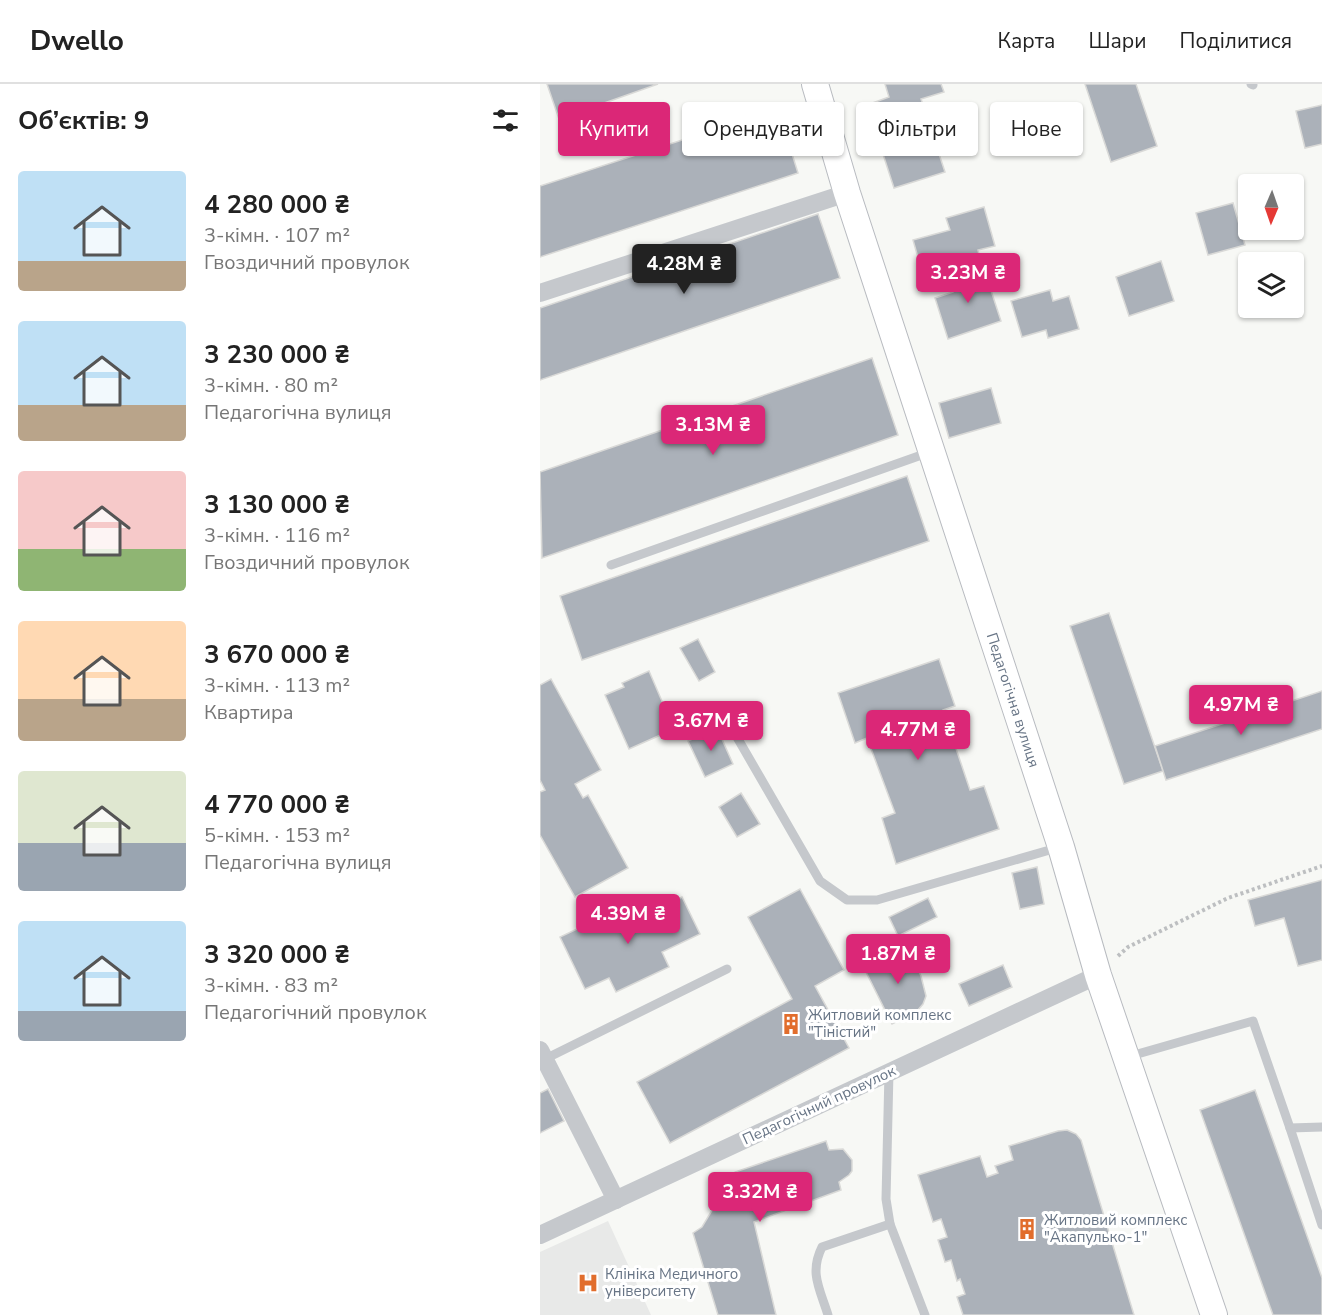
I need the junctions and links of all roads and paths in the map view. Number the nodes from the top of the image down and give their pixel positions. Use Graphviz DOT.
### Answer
graph roads {
  1 [pos="815,84"];
  2 [pos="847,193"];
  3 [pos="540,293"];
  4 [pos="932,452"];
  5 [pos="611,565"];
  6 [pos="723,713"];
  7 [pos="1061,847"];
  8 [pos="1322,866"];
  9 [pos="727,969"];
  10 [pos="1098,975"];
  11 [pos="542,1055"];
  12 [pos="1126,1057"];
  13 [pos="889,1072"];
  14 [pos="1322,1127"];
  15 [pos="1290,1128"];
  16 [pos="616,1200"];
  17 [pos="890,1224"];
  18 [pos="1322,1225"];
  19 [pos="540,1235"];
  20 [pos="828,1315"];
  21 [pos="925,1315"];
  22 [pos="1214,1315"];
  1 -- 2 [label="street, Педагогічна вулиця"];
  2 -- 3 [label="street"];
  2 -- 4 [label="street, Педагогічна вулиця"];
  4 -- 5 [label="lane"];
  4 -- 7 [label="street, Педагогічна вулиця"];
  6 -- 7 [label="lane"];
  7 -- 10 [label="street, Педагогічна вулиця"];
  8 -- 10 [label="path"];
  9 -- 11 [label="lane"];
  10 -- 12 [label="street, Педагогічна вулиця"];
  10 -- 13 [label="street, Педагогічний провулок"];
  11 -- 16 [label="street"];
  12 -- 15 [label="lane"];
  12 -- 22 [label="street, Педагогічна вулиця"];
  13 -- 16 [label="street, Педагогічний провулок"];
  13 -- 17 [label="lane"];
  14 -- 15 [label="lane"];
  15 -- 18 [label="lane"];
  16 -- 19 [label="street, Педагогічний провулок"];
  17 -- 20 [label="lane"];
  17 -- 21 [label="lane"];
}
